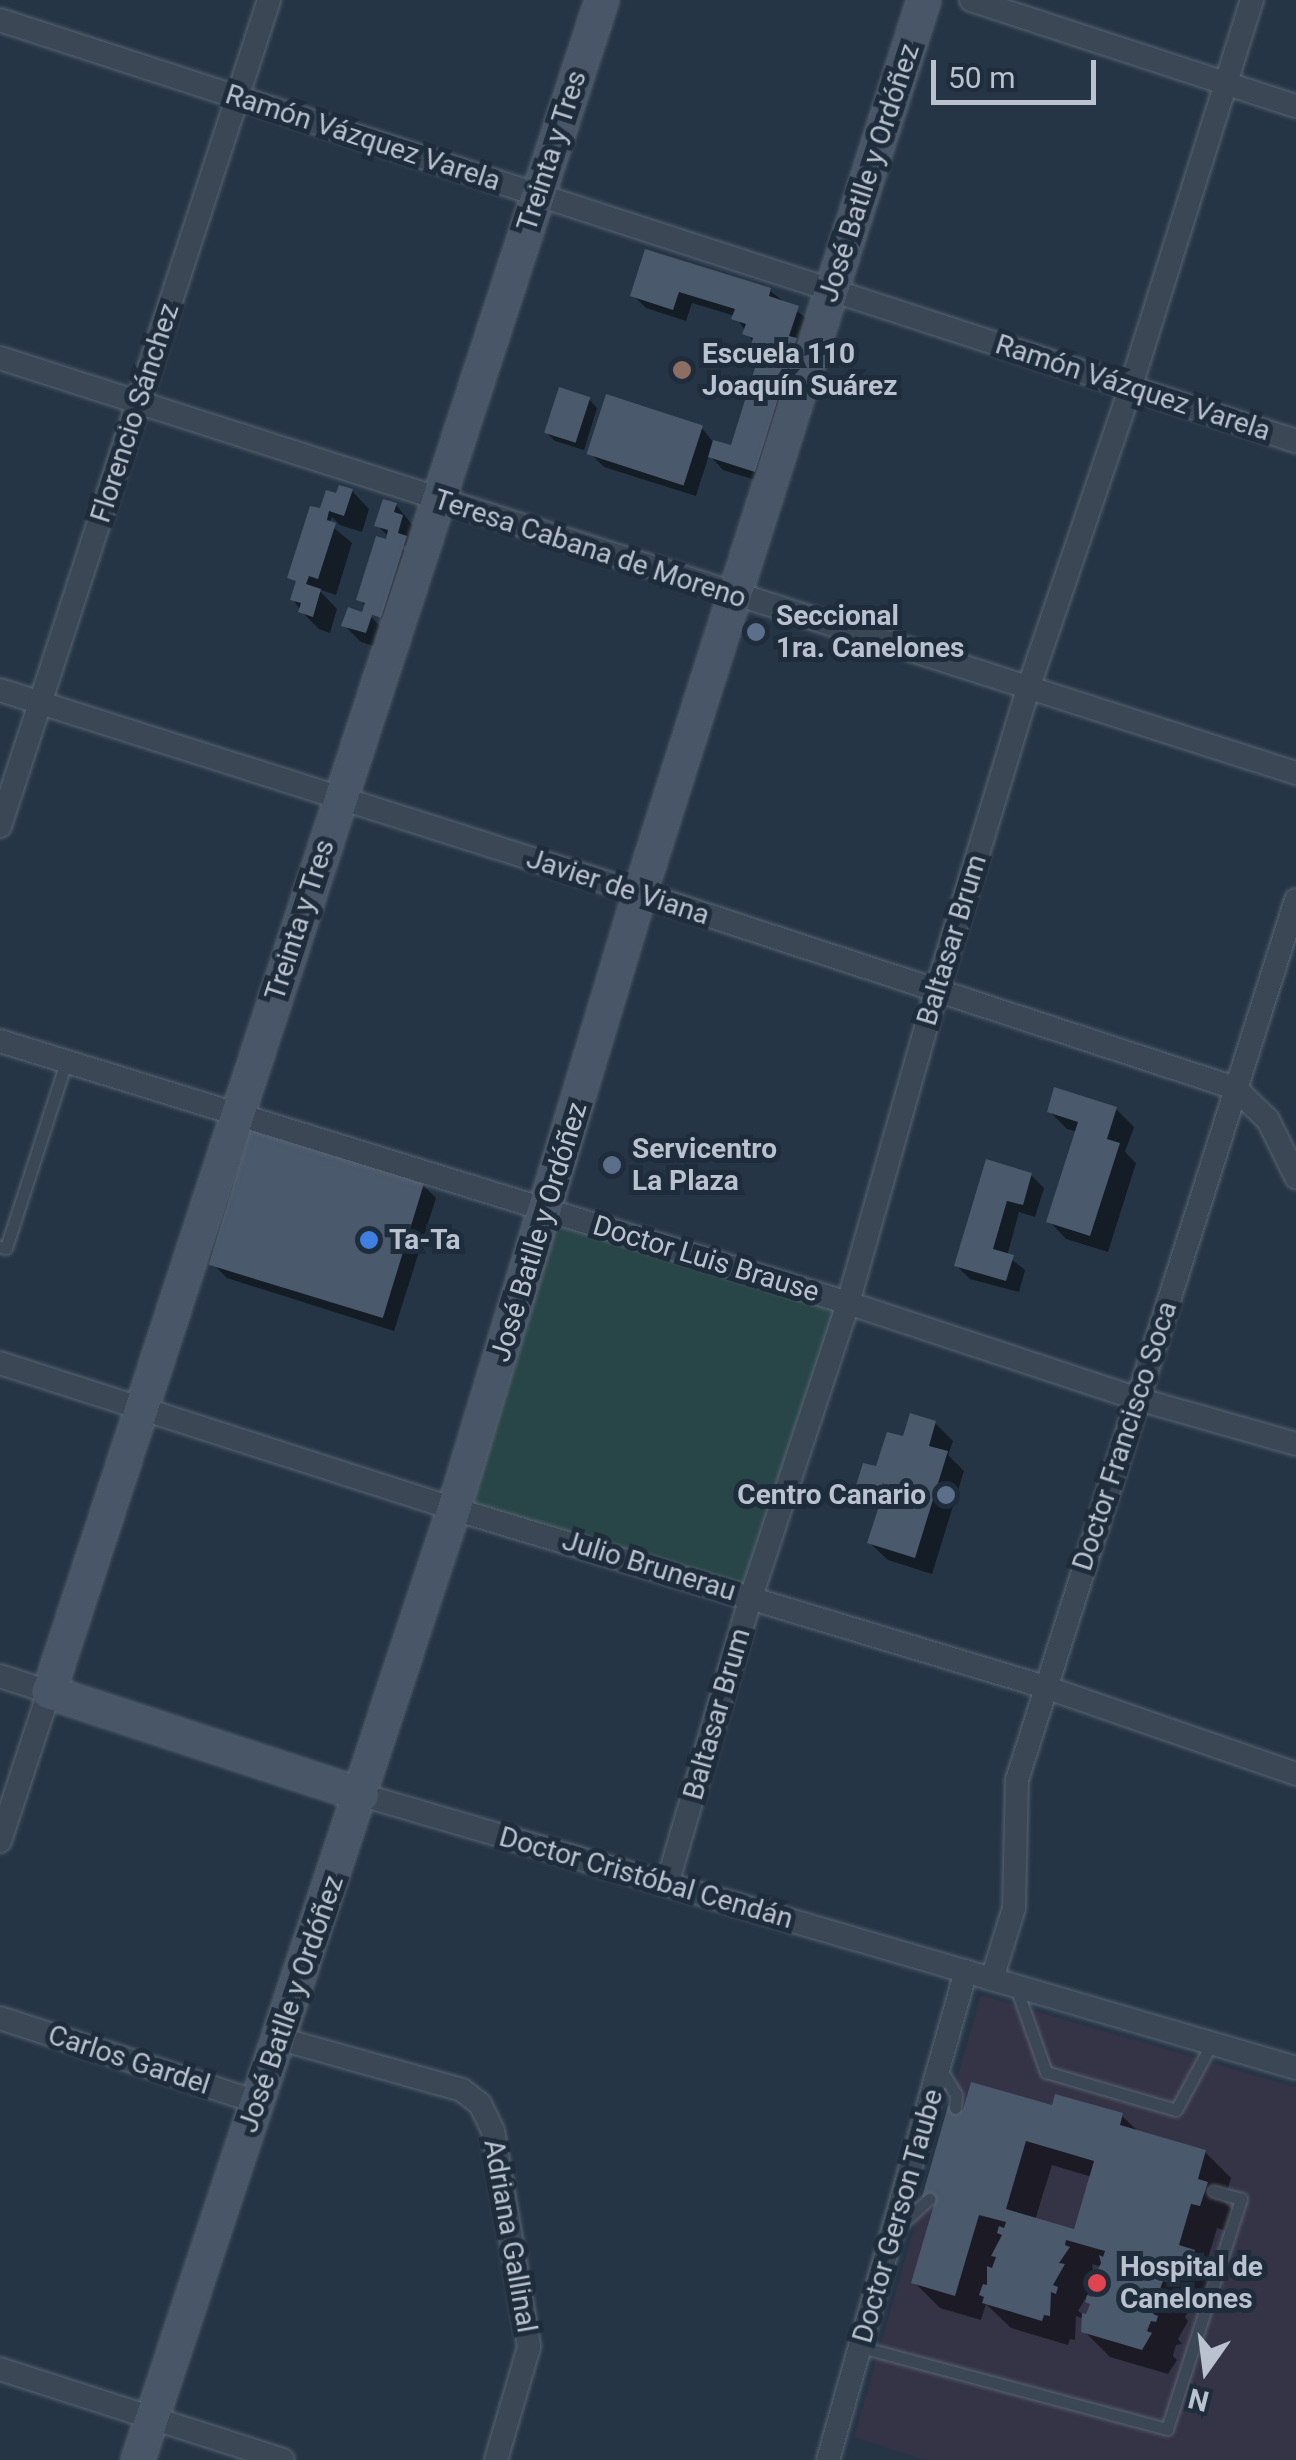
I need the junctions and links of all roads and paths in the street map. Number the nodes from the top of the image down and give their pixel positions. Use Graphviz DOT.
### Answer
graph roads {
  1 [pos="269,0"];
  2 [pos="602,0"];
  3 [pos="924,0"];
  4 [pos="971,0"];
  5 [pos="1252,0"];
  6 [pos="0,20"];
  7 [pos="1228,84"];
  8 [pos="238,99"];
  9 [pos="1296,106"];
  10 [pos="538,194"];
  11 [pos="832,289"];
  12 [pos="0,358"];
  13 [pos="1130,389"];
  14 [pos="138,402"];
  15 [pos="1296,441"];
  16 [pos="438,501"];
  17 [pos="735,594"];
  18 [pos="1029,686"];
  19 [pos="0,690"];
  20 [pos="40,703"];
  21 [pos="1296,773"];
  22 [pos="340,798"];
  23 [pos="0,826"];
  24 [pos="640,892"];
  25 [pos="1296,900"];
  26 [pos="936,992"];
  27 [pos="0,1041"];
  28 [pos="66,1062"];
  29 [pos="1235,1088"];
  30 [pos="237,1114"];
  31 [pos="1296,1177"];
  32 [pos="546,1210"];
  33 [pos="3,1248"];
  34 [pos="848,1303"];
  35 [pos="0,1363"];
  36 [pos="1138,1399"];
  37 [pos="141,1408"];
  38 [pos="1296,1444"];
  39 [pos="454,1508"];
  40 [pos="751,1597"];
  41 [pos="0,1676"];
  42 [pos="1044,1686"];
  43 [pos="48,1692"];
  44 [pos="1296,1774"];
  45 [pos="362,1794"];
  46 [pos="0,1841"];
  47 [pos="668,1884"];
  48 [pos="966,1971"];
  49 [pos="992,1979"];
  50 [pos="1015,1986"];
  51 [pos="0,2018"];
  52 [pos="277,2038"];
  53 [pos="1212,2044"];
  54 [pos="940,2068"];
  55 [pos="1296,2068"];
  56 [pos="257,2102"];
  57 [pos="956,2108"];
  58 [pos="1213,2191"];
  59 [pos="928,2199"];
  60 [pos="896,2228"];
  61 [pos="861,2347"];
  62 [pos="0,2369"];
  63 [pos="152,2417"];
  64 [pos="138,2460"];
  65 [pos="283,2460"];
  66 [pos="496,2460"];
  67 [pos="828,2460"];
  1 -- 8 [label="street, Florencio Sánchez"];
  2 -- 10 [label="street, Treinta y Tres"];
  3 -- 11 [label="street, José Batlle y Ordóñez"];
  4 -- 7 [label="street"];
  5 -- 7 [label="street, Baltasar Brum"];
  6 -- 8 [label="street, Ramón Vázquez Varela"];
  7 -- 9 [label="street"];
  7 -- 13 [label="street, Baltasar Brum"];
  8 -- 10 [label="street, Ramón Vázquez Varela"];
  8 -- 14 [label="street, Florencio Sánchez"];
  10 -- 11 [label="street, Ramón Vázquez Varela"];
  10 -- 16 [label="street, Treinta y Tres"];
  11 -- 13 [label="street, Ramón Vázquez Varela"];
  11 -- 17 [label="street, José Batlle y Ordóñez"];
  12 -- 14 [label="street, Teresa Cabana de Moreno"];
  13 -- 15 [label="street, Ramón Vázquez Varela"];
  13 -- 18 [label="street, Baltasar Brum"];
  14 -- 16 [label="street, Teresa Cabana de Moreno"];
  14 -- 20 [label="street, Florencio Sánchez"];
  16 -- 17 [label="street, Teresa Cabana de Moreno"];
  16 -- 22 [label="street, Treinta y Tres"];
  17 -- 18 [label="street, Teresa Cabana de Moreno"];
  17 -- 24 [label="street, José Batlle y Ordóñez"];
  18 -- 21 [label="street, Teresa Cabana de Moreno"];
  18 -- 26 [label="street, Baltasar Brum"];
  19 -- 20 [label="street, Javier de Viana"];
  20 -- 22 [label="street, Javier de Viana"];
  20 -- 23 [label="street, Florencio Sánchez"];
  22 -- 24 [label="street, Javier de Viana"];
  22 -- 30 [label="street, Treinta y Tres"];
  24 -- 26 [label="street, Javier de Viana"];
  24 -- 32 [label="street, José Batlle y Ordóñez"];
  25 -- 29 [label="street, Doctor Francisco Soca"];
  26 -- 29 [label="street, Javier de Viana"];
  26 -- 34 [label="street, Baltasar Brum"];
  27 -- 28 [label="street, Doctor Luis Brause"];
  28 -- 30 [label="street, Doctor Luis Brause"];
  28 -- 33 [label="lane"];
  29 -- 31 [label="street"];
  29 -- 36 [label="street, Doctor Francisco Soca"];
  30 -- 32 [label="street, Doctor Luis Brause"];
  30 -- 37 [label="street, Treinta y Tres"];
  32 -- 34 [label="street, Doctor Luis Brause"];
  32 -- 39 [label="street, José Batlle y Ordóñez"];
  34 -- 36 [label="street, Doctor Luis Brause"];
  34 -- 40 [label="street, Baltasar Brum"];
  35 -- 37 [label="street, Julio Brunerau"];
  36 -- 38 [label="street, Doctor Luis Brause"];
  36 -- 42 [label="street, Doctor Francisco Soca"];
  37 -- 39 [label="street, Julio Brunerau"];
  37 -- 43 [label="street, Treinta y Tres"];
  39 -- 40 [label="street, Julio Brunerau"];
  39 -- 45 [label="street, José Batlle y Ordóñez"];
  40 -- 42 [label="street, Julio Brunerau"];
  40 -- 47 [label="street, Baltasar Brum"];
  41 -- 43 [label="street, Doctor Cristóbal Cendán"];
  42 -- 44 [label="street, Julio Brunerau"];
  42 -- 49 [label="street, Doctor Francisco Soca"];
  43 -- 45 [label="street, Doctor Cristóbal Cendán"];
  43 -- 46 [label="street, Treinta y Tres"];
  45 -- 47 [label="street, Doctor Cristóbal Cendán"];
  45 -- 52 [label="street, José Batlle y Ordóñez"];
  47 -- 48 [label="street, Doctor Cristóbal Cendán"];
  48 -- 49 [label="street, Doctor Cristóbal Cendán"];
  48 -- 54 [label="street, Doctor Gerson Taube"];
  49 -- 50 [label="street, Doctor Cristóbal Cendán"];
  50 -- 53 [label="street, Doctor Cristóbal Cendán"];
  50 -- 53 [label="lane"];
  51 -- 56 [label="street, Carlos Gardel"];
  52 -- 56 [label="street, José Batlle y Ordóñez"];
  52 -- 66 [label="street, Adriana Gallinal"];
  53 -- 55 [label="street, Doctor Cristóbal Cendán"];
  54 -- 57 [label="lane"];
  54 -- 60 [label="street, Doctor Gerson Taube"];
  56 -- 63 [label="street, José Batlle y Ordóñez"];
  58 -- 61 [label="lane"];
  59 -- 60 [label="lane"];
  60 -- 61 [label="street, Doctor Gerson Taube"];
  61 -- 67 [label="street, Doctor Gerson Taube"];
  62 -- 63 [label="street"];
  63 -- 64 [label="street, José Batlle y Ordóñez"];
  63 -- 65 [label="street"];
}
